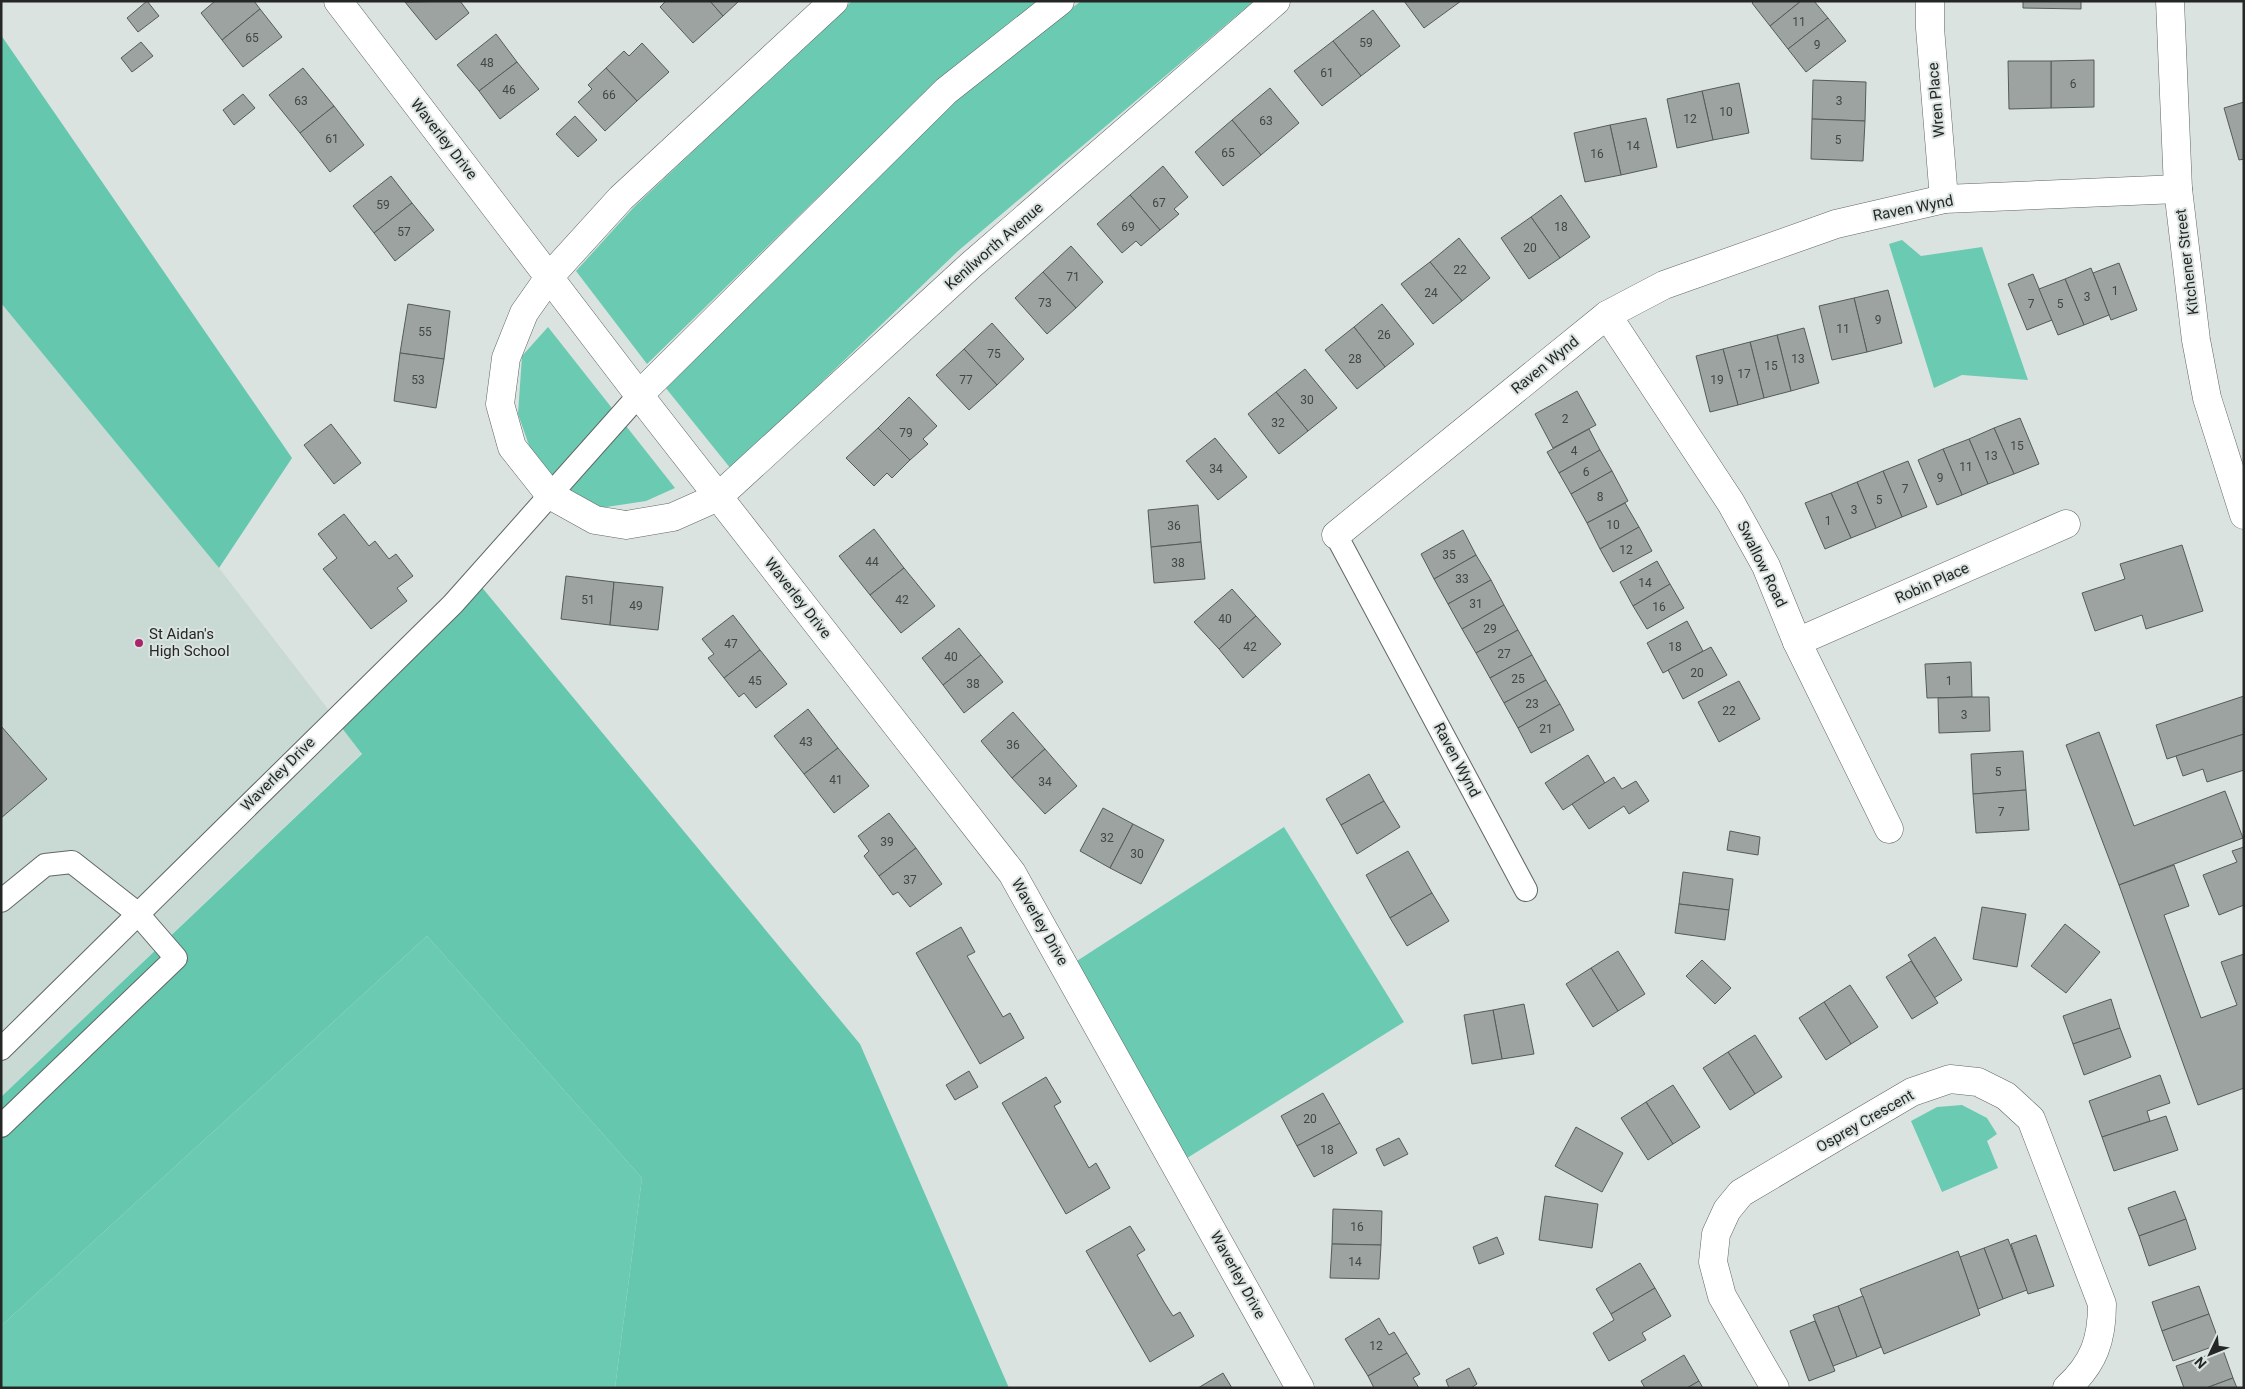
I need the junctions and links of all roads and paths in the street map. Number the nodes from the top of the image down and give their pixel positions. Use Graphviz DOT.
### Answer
graph roads {
  1 [pos="338,1"];
  2 [pos="834,1"];
  3 [pos="1060,1"];
  4 [pos="1276,1"];
  5 [pos="1930,1"];
  6 [pos="2170,1"];
  7 [pos="2178,189"];
  8 [pos="1944,199"];
  9 [pos="550,276"];
  10 [pos="1607,315"];
  11 [pos="639,395"];
  12 [pos="550,495"];
  13 [pos="718,497"];
  14 [pos="2244,515"];
  15 [pos="2066,524"];
  16 [pos="1336,535"];
  17 [pos="1797,642"];
  18 [pos="1889,829"];
  19 [pos="1526,890"];
  20 [pos="1,901"];
  21 [pos="137,913"];
  22 [pos="1,1049"];
  23 [pos="1,1126"];
  24 [pos="1300,1388"];
  25 [pos="1776,1388"];
  26 [pos="2067,1388"];
  1 -- 9 [label="street, Waverley Drive"];
  2 -- 9 [label="street"];
  3 -- 11 [label="street"];
  4 -- 13 [label="street, Kenilworth Avenue"];
  5 -- 8 [label="street, Wren Place"];
  6 -- 7 [label="street, Kitchener Street"];
  7 -- 8 [label="street, Raven Wynd"];
  7 -- 14 [label="street, Kitchener Street"];
  8 -- 10 [label="street, Raven Wynd"];
  9 -- 11 [label="street, Waverley Drive"];
  9 -- 12 [label="street"];
  10 -- 16 [label="street, Raven Wynd"];
  10 -- 17 [label="street, Swallow Road"];
  11 -- 12 [label="lane, Waverley Drive"];
  11 -- 13 [label="street, Waverley Drive"];
  12 -- 13 [label="street"];
  12 -- 21 [label="lane, Waverley Drive"];
  13 -- 24 [label="street, Waverley Drive"];
  15 -- 17 [label="street, Robin Place"];
  16 -- 19 [label="lane, Raven Wynd"];
  17 -- 18 [label="street, Swallow Road"];
  20 -- 21 [label="lane"];
  21 -- 22 [label="lane, Waverley Drive"];
  21 -- 23 [label="lane"];
  25 -- 26 [label="street, Osprey Crescent"];
}
